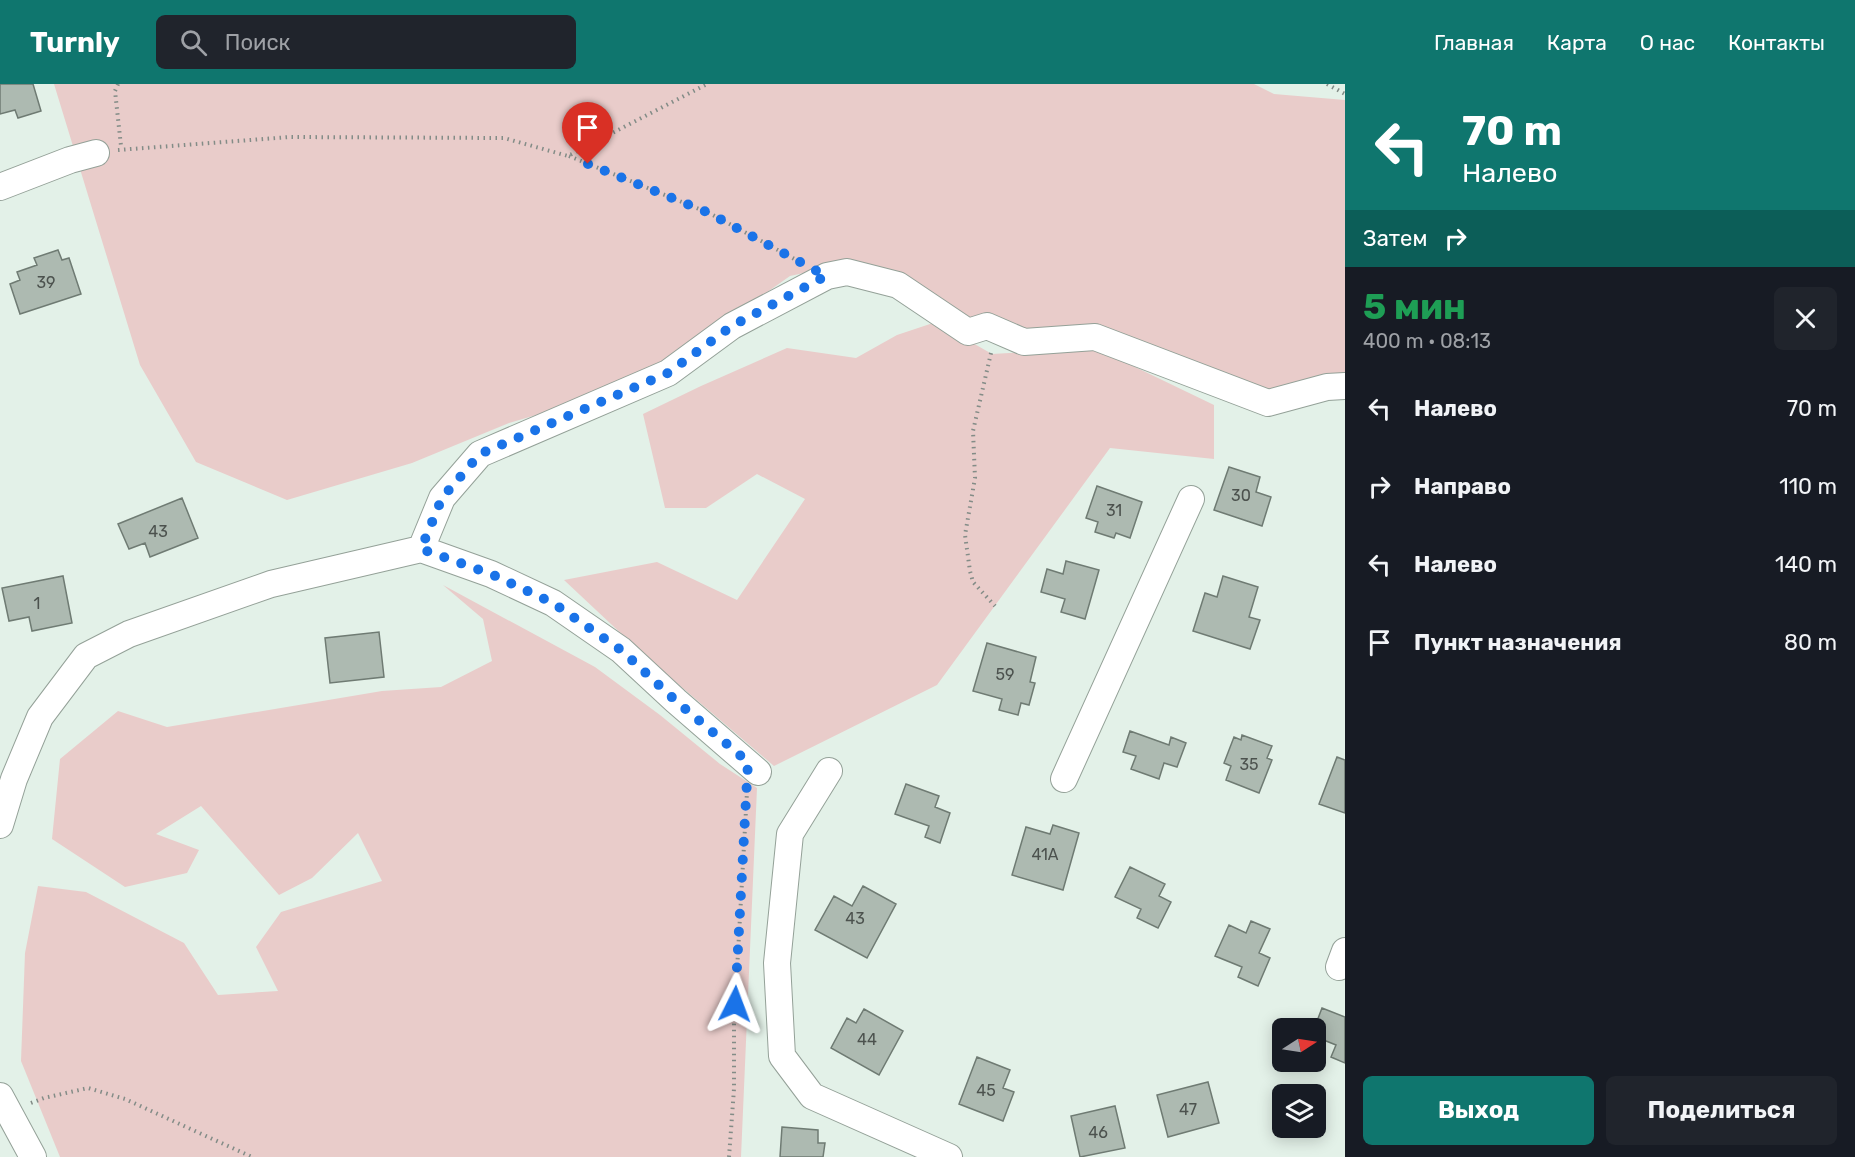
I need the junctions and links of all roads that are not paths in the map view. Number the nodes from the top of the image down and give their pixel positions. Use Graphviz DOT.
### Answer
graph roads {
  1 [pos="96,153"];
  2 [pos="0,187"];
  3 [pos="1345,386"];
  4 [pos="1191,499"];
  5 [pos="421,549"];
  6 [pos="753,767"];
  7 [pos="829,771"];
  8 [pos="1064,779"];
  9 [pos="0,825"];
  10 [pos="4,1104"];
  11 [pos="33,1157"];
  12 [pos="949,1157"];
  1 -- 2 [label="street"];
  3 -- 5 [label="street"];
  4 -- 8 [label="street"];
  5 -- 6 [label="street"];
  5 -- 9 [label="street"];
  7 -- 12 [label="street"];
  10 -- 11 [label="street"];
}
